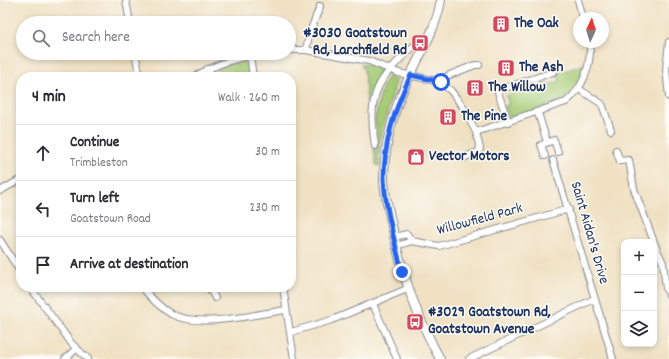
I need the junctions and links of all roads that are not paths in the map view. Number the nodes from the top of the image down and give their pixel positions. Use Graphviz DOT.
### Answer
graph roads {
  1 [pos="126,0"];
  2 [pos="441,0"];
  3 [pos="578,0"];
  4 [pos="320,6"];
  5 [pos="582,12"];
  6 [pos="129,16"];
  7 [pos="669,42"];
  8 [pos="415,45"];
  9 [pos="590,48"];
  10 [pos="296,50"];
  11 [pos="306,50"];
  12 [pos="668,51"];
  13 [pos="137,60"];
  14 [pos="229,60"];
  15 [pos="251,60"];
  16 [pos="479,65"];
  17 [pos="207,69"];
  18 [pos="389,69"];
  19 [pos="139,72"];
  20 [pos="202,72"];
  21 [pos="208,72"];
  22 [pos="252,72"];
  23 [pos="553,72"];
  24 [pos="411,75"];
  25 [pos="441,82"];
  26 [pos="579,89"];
  27 [pos="669,97"];
  28 [pos="538,113"];
  29 [pos="508,122"];
  30 [pos="611,130"];
  31 [pos="476,132"];
  32 [pos="547,142"];
  33 [pos="375,146"];
  34 [pos="616,150"];
  35 [pos="558,152"];
  36 [pos="545,156"];
  37 [pos="463,158"];
  38 [pos="553,160"];
  39 [pos="16,182"];
  40 [pos="0,191"];
  41 [pos="569,209"];
  42 [pos="394,237"];
  43 [pos="652,239"];
  44 [pos="0,240"];
  45 [pos="412,241"];
  46 [pos="396,246"];
  47 [pos="657,250"];
  48 [pos="16,265"];
  49 [pos="407,289"];
  50 [pos="33,292"];
  51 [pos="146,292"];
  52 [pos="212,292"];
  53 [pos="284,292"];
  54 [pos="669,295"];
  55 [pos="215,298"];
  56 [pos="594,299"];
  57 [pos="373,304"];
  58 [pos="286,310"];
  59 [pos="291,332"];
  60 [pos="76,349"];
  61 [pos="65,359"];
  62 [pos="88,359"];
  63 [pos="294,359"];
  64 [pos="396,359"];
  65 [pos="440,359"];
  66 [pos="469,359"];
  67 [pos="613,359"];
  1 -- 6 [label="street"];
  2 -- 24 [label="main road"];
  3 -- 5 [label="street"];
  4 -- 11 [label="street"];
  7 -- 12 [label="street"];
  8 -- 18 [label="street"];
  9 -- 26 [label="street"];
  10 -- 11 [label="street"];
  11 -- 18 [label="street"];
  12 -- 27 [label="street"];
  13 -- 19 [label="street"];
  14 -- 17 [label="street"];
  15 -- 22 [label="street"];
  16 -- 25 [label="street"];
  17 -- 20 [label="street"];
  17 -- 21 [label="street"];
  18 -- 24 [label="street"];
  18 -- 33 [label="street"];
  23 -- 29 [label="street"];
  24 -- 25 [label="street"];
  24 -- 42 [label="main road"];
  25 -- 31 [label="street"];
  26 -- 28 [label="street"];
  26 -- 30 [label="street"];
  28 -- 29 [label="street"];
  28 -- 32 [label="street"];
  29 -- 31 [label="street"];
  31 -- 37 [label="street"];
  32 -- 35 [label="street"];
  32 -- 36 [label="street"];
  34 -- 43 [label="street"];
  38 -- 41 [label="street, Saint Aidan's Drive"];
  39 -- 40 [label="street"];
  41 -- 45 [label="street, Willowfield Park"];
  41 -- 56 [label="street, Saint Aidan's Drive"];
  42 -- 45 [label="street"];
  42 -- 46 [label="main road"];
  44 -- 48 [label="street"];
  45 -- 46 [label="street, Willowfield Park"];
  46 -- 49 [label="main road"];
  47 -- 54 [label="street"];
  49 -- 57 [label="street"];
  49 -- 65 [label="main road"];
  50 -- 60 [label="street"];
  51 -- 58 [label="street"];
  52 -- 55 [label="street"];
  53 -- 58 [label="street"];
  56 -- 66 [label="street"];
  56 -- 67 [label="street, Saint Aidan's Drive"];
  57 -- 59 [label="street"];
  57 -- 64 [label="street"];
  58 -- 59 [label="street"];
  59 -- 63 [label="street"];
  60 -- 61 [label="street"];
  60 -- 62 [label="street"];
}
